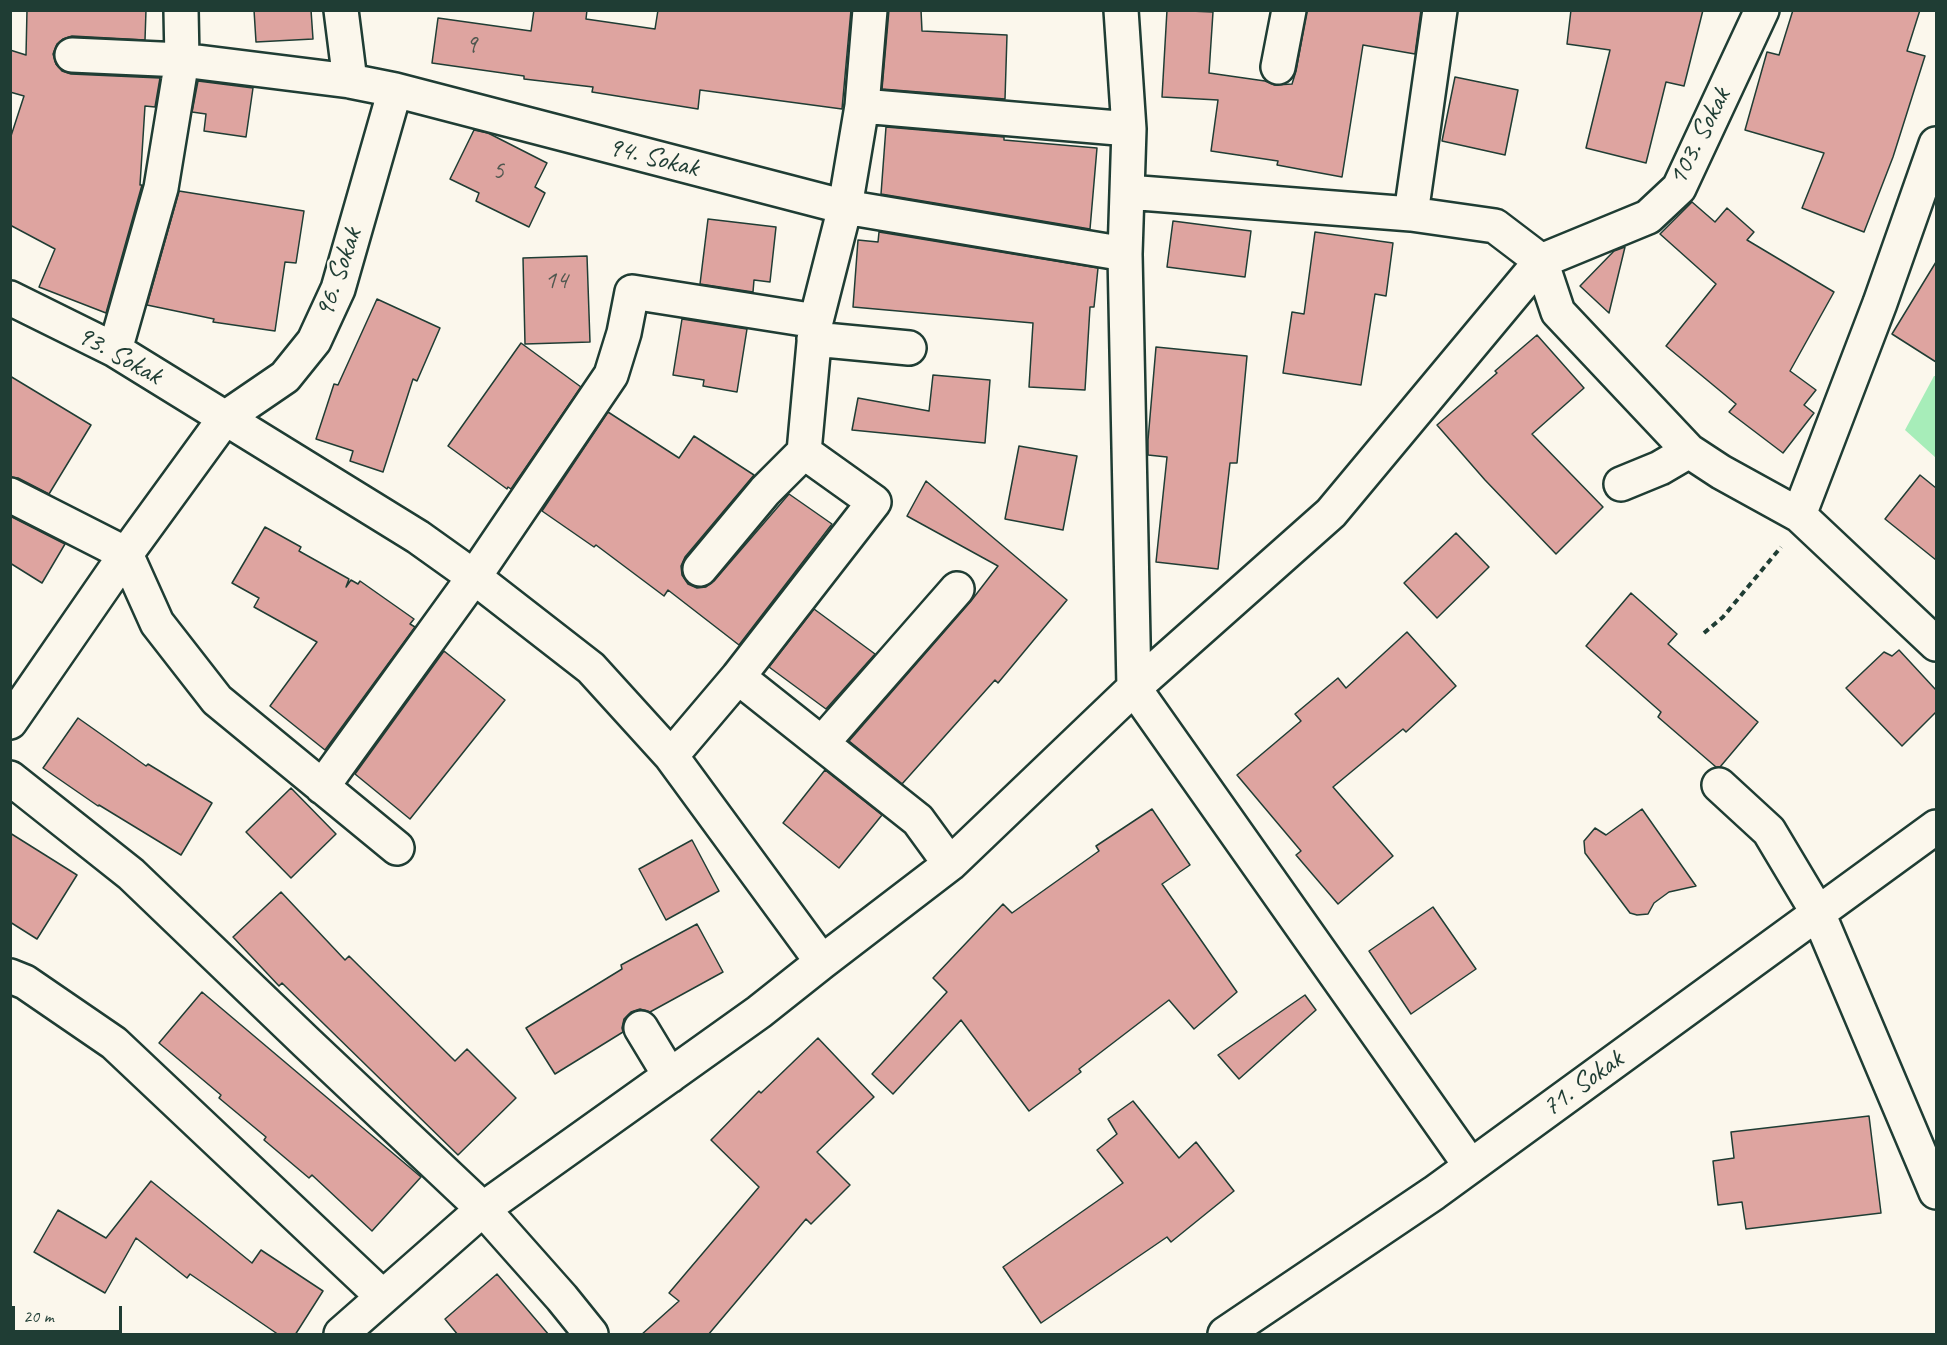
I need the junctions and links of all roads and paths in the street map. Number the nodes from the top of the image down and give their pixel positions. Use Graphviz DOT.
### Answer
graph roads {
  1 [pos="181,10"];
  2 [pos="341,10"];
  3 [pos="870,10"];
  4 [pos="1121,10"];
  5 [pos="1289,10"];
  6 [pos="1440,10"];
  7 [pos="1762,10"];
  8 [pos="72,55"];
  9 [pos="182,60"];
  10 [pos="1278,67"];
  11 [pos="350,81"];
  12 [pos="396,90"];
  13 [pos="862,106"];
  14 [pos="1129,129"];
  15 [pos="1936,144"];
  16 [pos="1127,192"];
  17 [pos="844,207"];
  18 [pos="1411,214"];
  19 [pos="1125,254"];
  20 [pos="1540,261"];
  21 [pos="10,298"];
  22 [pos="815,330"];
  23 [pos="909,348"];
  24 [pos="115,350"];
  25 [pos="225,418"];
  26 [pos="1689,451"];
  27 [pos="804,452"];
  28 [pos="1621,484"];
  29 [pos="10,495"];
  30 [pos="1799,515"];
  31 [pos="126,554"];
  32 [pos="700,568"];
  33 [pos="474,577"];
  34 [pos="957,589"];
  35 [pos="1704,633"];
  36 [pos="1936,644"];
  37 [pos="738,677"];
  38 [pos="1134,688"];
  39 [pos="10,722"];
  40 [pos="822,743"];
  41 [pos="671,756"];
  42 [pos="10,778"];
  43 [pos="1719,785"];
  44 [pos="322,787"];
  45 [pos="1936,827"];
  46 [pos="397,848"];
  47 [pos="950,864"];
  48 [pos="1818,914"];
  49 [pos="822,962"];
  50 [pos="10,976"];
  51 [pos="641,1028"];
  52 [pos="670,1076"];
  53 [pos="1470,1165"];
  54 [pos="1936,1192"];
  55 [pos="483,1209"];
  56 [pos="382,1296"];
  57 [pos="341,1335"];
  58 [pos="591,1335"];
  59 [pos="1225,1335"];
  1 -- 9 [label="street"];
  2 -- 11 [label="street"];
  3 -- 13 [label="street"];
  4 -- 14 [label="street"];
  5 -- 10 [label="street"];
  6 -- 18 [label="street"];
  7 -- 20 [label="street, 103. Sokak"];
  8 -- 9 [label="street, 94. Sokak"];
  9 -- 11 [label="street, 94. Sokak"];
  9 -- 24 [label="street"];
  11 -- 12 [label="street, 94. Sokak"];
  12 -- 17 [label="street, 94. Sokak"];
  12 -- 25 [label="street, 96. Sokak"];
  13 -- 14 [label="street"];
  13 -- 17 [label="street"];
  14 -- 16 [label="street"];
  15 -- 30 [label="street"];
  16 -- 18 [label="street"];
  16 -- 19 [label="street"];
  17 -- 19 [label="street, 94. Sokak"];
  17 -- 22 [label="street"];
  18 -- 20 [label="street"];
  19 -- 38 [label="street"];
  20 -- 26 [label="street"];
  20 -- 38 [label="street"];
  21 -- 24 [label="street, 93. Sokak"];
  22 -- 23 [label="street"];
  22 -- 27 [label="street"];
  22 -- 33 [label="street"];
  24 -- 25 [label="street, 93. Sokak"];
  25 -- 31 [label="street, 96. Sokak"];
  25 -- 33 [label="street, 93. Sokak"];
  26 -- 28 [label="street"];
  26 -- 30 [label="street"];
  27 -- 32 [label="street"];
  27 -- 37 [label="street"];
  29 -- 31 [label="street"];
  30 -- 35 [label="path"];
  30 -- 36 [label="street"];
  31 -- 39 [label="street, 96. Sokak"];
  31 -- 44 [label="street"];
  33 -- 41 [label="street, 93. Sokak"];
  33 -- 44 [label="street"];
  34 -- 40 [label="street"];
  37 -- 40 [label="street"];
  37 -- 41 [label="street"];
  38 -- 47 [label="street"];
  38 -- 53 [label="street"];
  40 -- 47 [label="street"];
  41 -- 49 [label="street, 93. Sokak"];
  42 -- 55 [label="street"];
  43 -- 48 [label="street"];
  44 -- 46 [label="street"];
  45 -- 48 [label="street, 71. Sokak"];
  47 -- 49 [label="street"];
  48 -- 53 [label="street, 71. Sokak"];
  48 -- 54 [label="street"];
  49 -- 52 [label="street"];
  50 -- 56 [label="street"];
  51 -- 52 [label="street"];
  52 -- 55 [label="street"];
  53 -- 59 [label="street, 71. Sokak"];
  55 -- 56 [label="street"];
  55 -- 58 [label="street"];
  56 -- 57 [label="street"];
}
